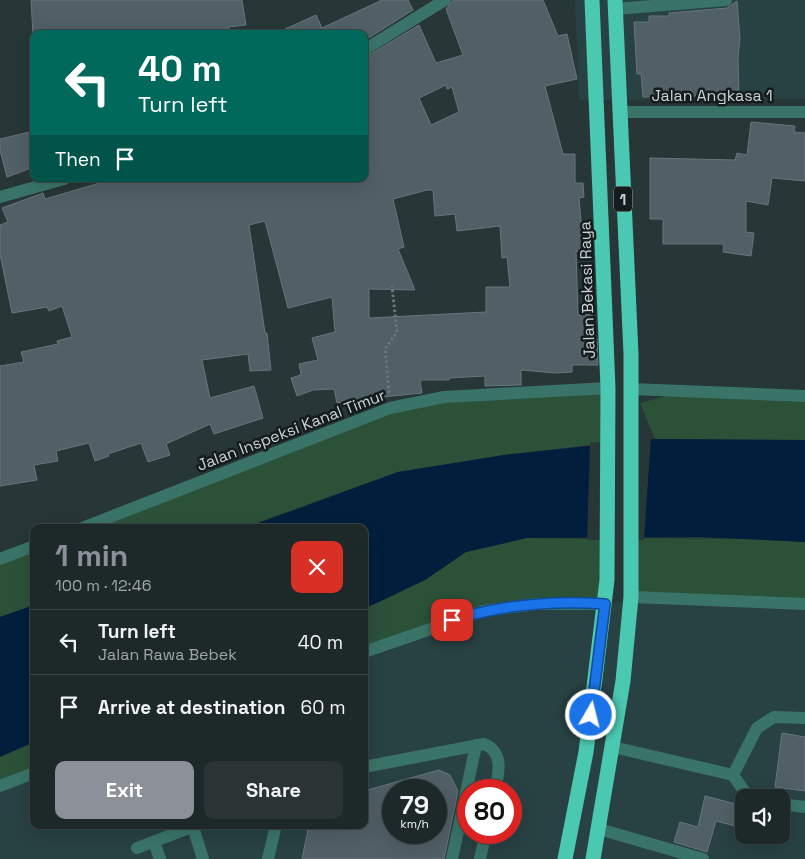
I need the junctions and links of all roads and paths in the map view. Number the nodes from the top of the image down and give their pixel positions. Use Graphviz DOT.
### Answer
graph roads {
  1 [pos="445,0"];
  2 [pos="592,0"];
  3 [pos="726,0"];
  4 [pos="615,4"];
  5 [pos="368,48"];
  6 [pos="620,112"];
  7 [pos="805,112"];
  8 [pos="53,182"];
  9 [pos="0,197"];
  10 [pos="392,286"];
  11 [pos="608,388"];
  12 [pos="631,394"];
  13 [pos="805,396"];
  14 [pos="390,408"];
  15 [pos="92,524"];
  16 [pos="30,548"];
  17 [pos="0,559"];
  18 [pos="631,597"];
  19 [pos="605,604"];
  20 [pos="805,604"];
  21 [pos="368,651"];
  22 [pos="805,718"];
  23 [pos="476,745"];
  24 [pos="613,747"];
  25 [pos="368,766"];
  26 [pos="30,775"];
  27 [pos="733,775"];
  28 [pos="498,779"];
  29 [pos="0,786"];
  30 [pos="743,789"];
  31 [pos="790,805"];
  32 [pos="805,807"];
  33 [pos="187,829"];
  34 [pos="196,829"];
  35 [pos="275,829"];
  36 [pos="600,829"];
  37 [pos="154,842"];
  38 [pos="483,844"];
  39 [pos="137,848"];
  40 [pos="160,859"];
  41 [pos="203,859"];
  42 [pos="268,859"];
  43 [pos="452,859"];
  44 [pos="480,859"];
  45 [pos="565,859"];
  46 [pos="593,859"];
  47 [pos="703,859"];
  1 -- 5 [label="street"];
  2 -- 11 [label="highway, Jalan Bekasi Raya / 1"];
  3 -- 4 [label="street"];
  4 -- 6 [label="highway, 1"];
  6 -- 7 [label="street, Jalan Angkasa 1"];
  6 -- 12 [label="highway, 1"];
  8 -- 9 [label="street"];
  10 -- 14 [label="path"];
  11 -- 14 [label="street, Jalan Inspeksi Kanal Timur"];
  11 -- 19 [label="highway, Jalan Bekasi Raya / 1"];
  12 -- 13 [label="street"];
  12 -- 18 [label="highway, 1"];
  14 -- 15 [label="street, Jalan Inspeksi Kanal Timur"];
  16 -- 17 [label="street"];
  18 -- 20 [label="street"];
  18 -- 24 [label="highway, 1"];
  19 -- 21 [label="street"];
  19 -- 45 [label="highway, 1"];
  22 -- 27 [label="street"];
  23 -- 25 [label="street"];
  23 -- 28 [label="street"];
  23 -- 43 [label="street"];
  24 -- 27 [label="street"];
  24 -- 36 [label="highway, 1"];
  26 -- 29 [label="street"];
  27 -- 30 [label="street"];
  31 -- 32 [label="street"];
  33 -- 37 [label="street"];
  34 -- 41 [label="street"];
  35 -- 42 [label="street"];
  36 -- 46 [label="highway, 1"];
  36 -- 47 [label="street"];
  37 -- 39 [label="street"];
  37 -- 40 [label="street"];
  38 -- 44 [label="street"];
}
